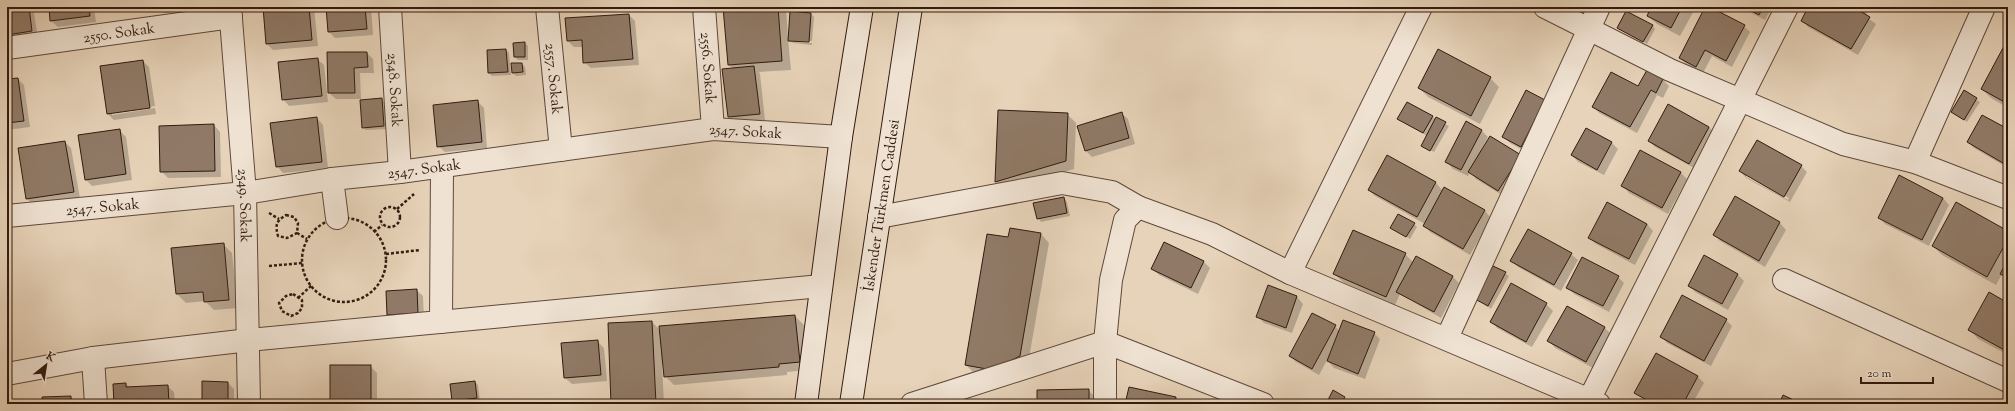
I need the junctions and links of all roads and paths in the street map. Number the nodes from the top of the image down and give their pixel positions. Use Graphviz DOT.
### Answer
graph roads {
  1 [pos="390,7"];
  2 [pos="547,7"];
  3 [pos="704,7"];
  4 [pos="862,7"];
  5 [pos="911,7"];
  6 [pos="1420,7"];
  7 [pos="1545,7"];
  8 [pos="1600,7"];
  9 [pos="1787,7"];
  10 [pos="1984,7"];
  11 [pos="230,12"];
  12 [pos="1588,28"];
  13 [pos="7,48"];
  14 [pos="1741,100"];
  15 [pos="713,129"];
  16 [pos="841,137"];
  17 [pos="561,150"];
  18 [pos="1915,162"];
  19 [pos="442,167"];
  20 [pos="400,172"];
  21 [pos="332,179"];
  22 [pos="420,190"];
  23 [pos="245,192"];
  24 [pos="2008,198"];
  25 [pos="1138,207"];
  26 [pos="397,209"];
  27 [pos="7,216"];
  28 [pos="880,217"];
  29 [pos="338,218"];
  30 [pos="382,225"];
  31 [pos="374,232"];
  32 [pos="297,233"];
  33 [pos="307,239"];
  34 [pos="426,250"];
  35 [pos="386,254"];
  36 [pos="302,263"];
  37 [pos="247,268"];
  38 [pos="1290,273"];
  39 [pos="1784,280"];
  40 [pos="312,285"];
  41 [pos="821,286"];
  42 [pos="298,298"];
  43 [pos="441,322"];
  44 [pos="1447,338"];
  45 [pos="249,340"];
  46 [pos="1105,342"];
  47 [pos="93,358"];
  48 [pos="7,374"];
  49 [pos="2008,381"];
  50 [pos="1594,402"];
  51 [pos="96,404"];
  52 [pos="249,404"];
  53 [pos="806,404"];
  54 [pos="851,404"];
  55 [pos="912,404"];
  56 [pos="1105,404"];
  57 [pos="1263,404"];
  1 -- 20 [label="street, 2548. Sokak"];
  2 -- 17 [label="street, 2557. Sokak"];
  3 -- 15 [label="street, 2556. Sokak"];
  4 -- 16 [label="street"];
  5 -- 28 [label="street, İskender Türkmen Caddesi"];
  6 -- 38 [label="street"];
  7 -- 12 [label="street"];
  8 -- 12 [label="street"];
  9 -- 14 [label="street"];
  10 -- 18 [label="street"];
  11 -- 13 [label="street, 2550. Sokak"];
  11 -- 23 [label="street, 2549. Sokak"];
  12 -- 14 [label="street"];
  12 -- 44 [label="street"];
  14 -- 18 [label="street"];
  14 -- 50 [label="street"];
  15 -- 16 [label="street, 2547. Sokak"];
  15 -- 17 [label="street, 2547. Sokak"];
  16 -- 41 [label="street"];
  17 -- 19 [label="street, 2547. Sokak"];
  18 -- 24 [label="street"];
  19 -- 20 [label="street, 2547. Sokak"];
  19 -- 43 [label="street"];
  20 -- 21 [label="street, 2547. Sokak"];
  21 -- 23 [label="street, 2547. Sokak"];
  21 -- 29 [label="street"];
  22 -- 26 [label="path"];
  23 -- 27 [label="street, 2547. Sokak"];
  23 -- 37 [label="street, 2549. Sokak"];
  25 -- 28 [label="street"];
  25 -- 38 [label="street"];
  25 -- 46 [label="street"];
  26 -- 30 [label="path"];
  26 -- 30 [label="path"];
  28 -- 54 [label="street, İskender Türkmen Caddesi"];
  29 -- 31 [label="path"];
  29 -- 33 [label="path"];
  30 -- 31 [label="path"];
  31 -- 35 [label="path"];
  32 -- 32 [label="path"];
  32 -- 33 [label="path"];
  33 -- 36 [label="path"];
  34 -- 35 [label="path"];
  35 -- 40 [label="path"];
  36 -- 37 [label="path"];
  36 -- 40 [label="path"];
  37 -- 45 [label="street, 2549. Sokak"];
  38 -- 44 [label="street"];
  39 -- 49 [label="street"];
  40 -- 42 [label="path"];
  41 -- 43 [label="street"];
  41 -- 53 [label="street"];
  42 -- 42 [label="path"];
  43 -- 45 [label="street"];
  44 -- 50 [label="street"];
  45 -- 47 [label="street"];
  45 -- 52 [label="street, 2549. Sokak"];
  46 -- 55 [label="street"];
  46 -- 56 [label="street"];
  46 -- 57 [label="street"];
  47 -- 48 [label="street"];
  47 -- 51 [label="street"];
}
